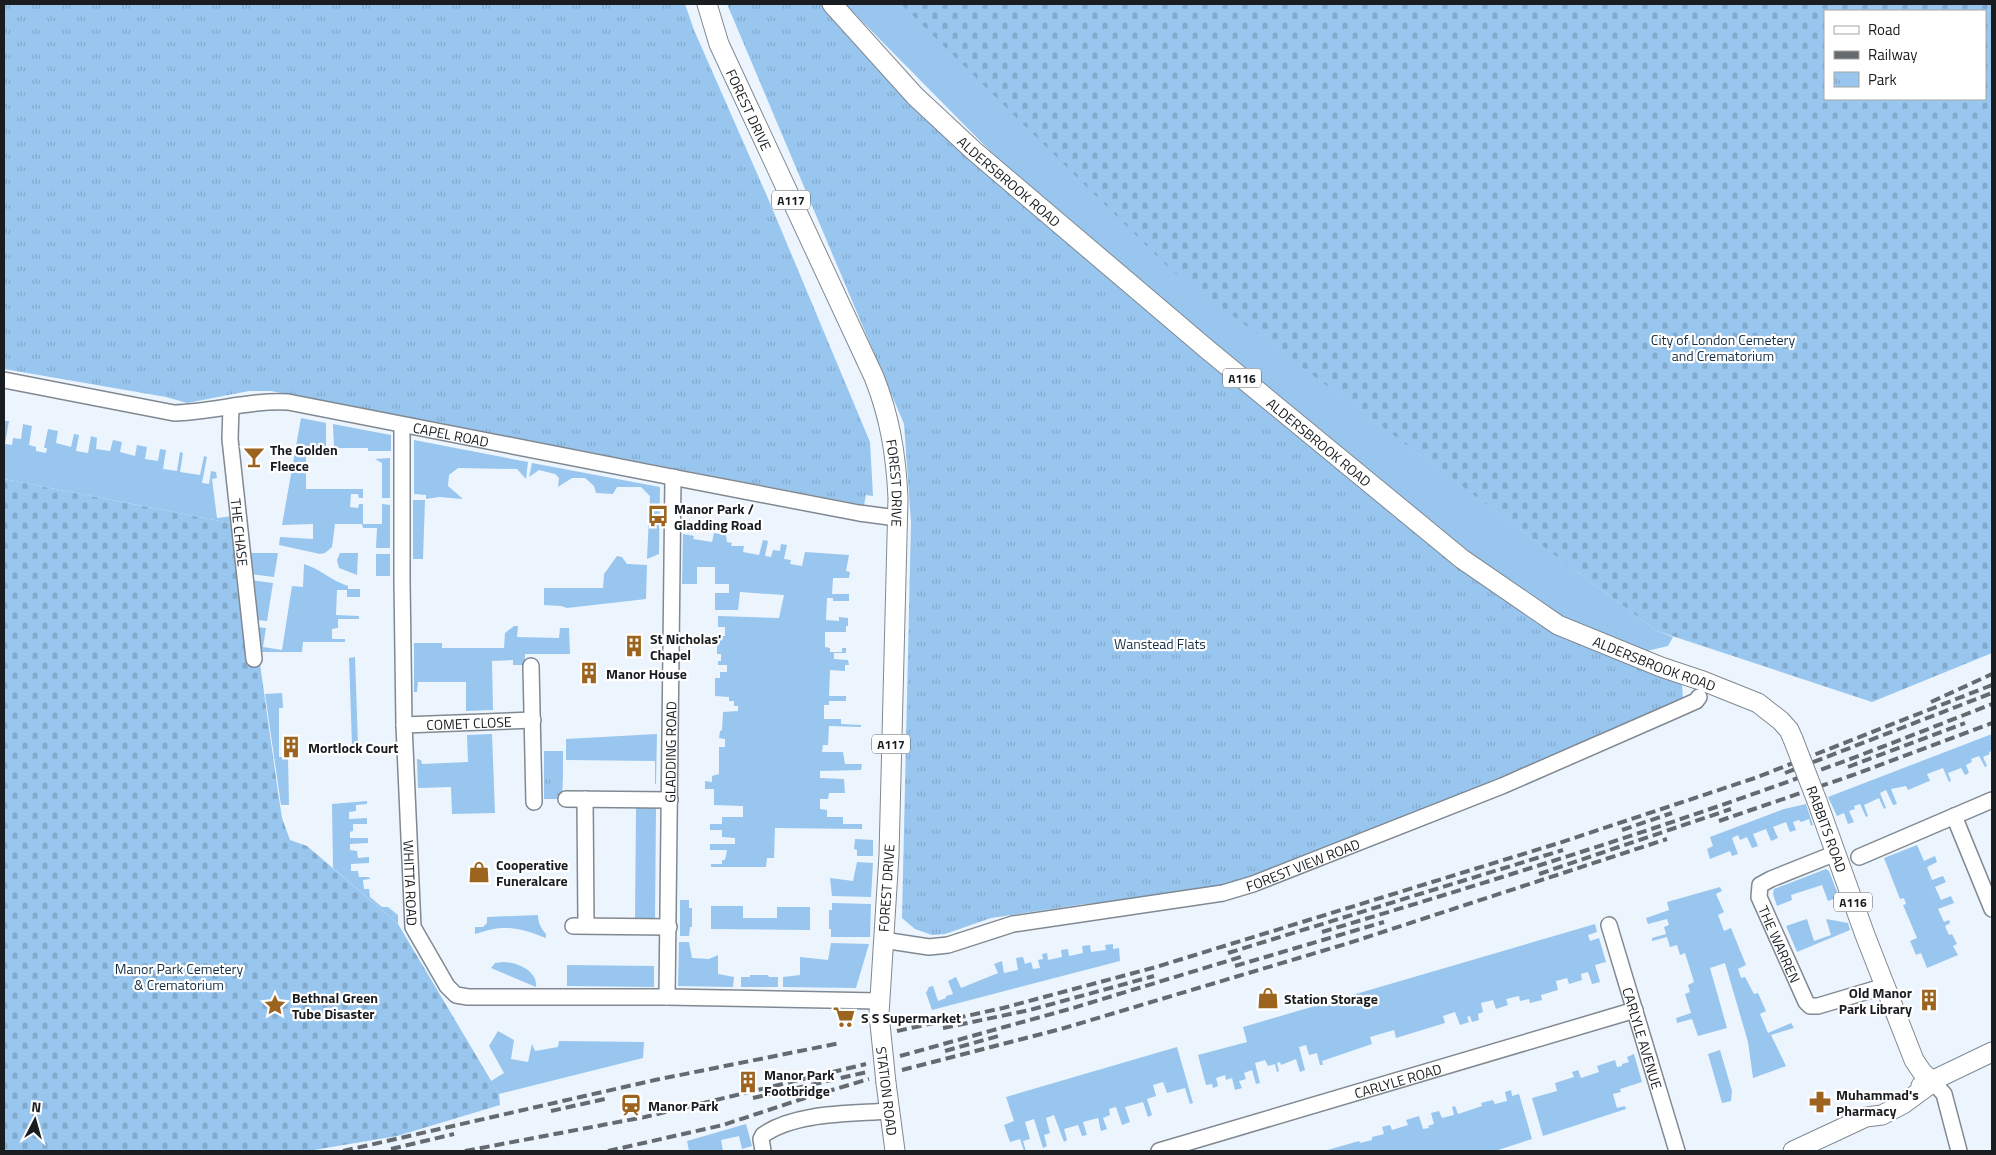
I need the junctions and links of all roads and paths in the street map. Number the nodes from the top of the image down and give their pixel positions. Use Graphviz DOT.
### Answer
graph roads {
  1 [pos="707,4"];
  2 [pos="832,4"];
  3 [pos="4,380"];
  4 [pos="232,407"];
  5 [pos="402,425"];
  6 [pos="673,477"];
  7 [pos="897,518"];
  8 [pos="254,659"];
  9 [pos="531,666"];
  10 [pos="1699,697"];
  11 [pos="533,720"];
  12 [pos="404,725"];
  13 [pos="1794,739"];
  14 [pos="585,799"];
  15 [pos="566,800"];
  16 [pos="670,800"];
  17 [pos="1992,800"];
  18 [pos="534,802"];
  19 [pos="1954,816"];
  20 [pos="1836,854"];
  21 [pos="1859,857"];
  22 [pos="1992,909"];
  23 [pos="1609,925"];
  24 [pos="668,927"];
  25 [pos="883,940"];
  26 [pos="1885,986"];
  27 [pos="667,997"];
  28 [pos="879,1008"];
  29 [pos="1635,1010"];
  30 [pos="1992,1052"];
  31 [pos="1933,1082"];
  32 [pos="889,1111"];
  33 [pos="763,1151"];
  34 [pos="895,1151"];
  35 [pos="1159,1151"];
  36 [pos="1677,1151"];
  37 [pos="1796,1151"];
  38 [pos="1959,1151"];
  1 -- 7 [label="main road, FOREST DRIVE / A117"];
  2 -- 13 [label="main road, ALDERSBROOK ROAD / A116"];
  3 -- 4 [label="street, CAPEL ROAD"];
  4 -- 5 [label="street, CAPEL ROAD"];
  4 -- 8 [label="street, THE CHASE"];
  5 -- 6 [label="street, CAPEL ROAD"];
  5 -- 12 [label="street, WHITTA ROAD"];
  6 -- 7 [label="street, CAPEL ROAD"];
  6 -- 16 [label="street, GLADDING ROAD"];
  7 -- 25 [label="main road, FOREST DRIVE / A117"];
  9 -- 11 [label="street"];
  10 -- 25 [label="street, FOREST VIEW ROAD"];
  11 -- 12 [label="street, COMET CLOSE"];
  11 -- 18 [label="street"];
  12 -- 27 [label="street, WHITTA ROAD"];
  13 -- 20 [label="main road, RABBITS ROAD / A116, bridge"];
  14 -- 15 [label="street"];
  14 -- 16 [label="street"];
  14 -- 24 [label="street"];
  16 -- 24 [label="street, GLADDING ROAD"];
  17 -- 19 [label="street"];
  19 -- 21 [label="street"];
  19 -- 22 [label="street"];
  20 -- 26 [label="main road, RABBITS ROAD / A116"];
  20 -- 26 [label="street, THE WARREN"];
  23 -- 29 [label="street, CARLYLE AVENUE"];
  24 -- 27 [label="street, GLADDING ROAD"];
  25 -- 28 [label="main road, FOREST DRIVE / A117"];
  26 -- 31 [label="main road, RABBITS ROAD / A116"];
  27 -- 28 [label="street, WHITTA ROAD"];
  28 -- 32 [label="main road, STATION ROAD / A117, bridge"];
  29 -- 35 [label="street, CARLYLE ROAD"];
  29 -- 36 [label="street, CARLYLE AVENUE"];
  30 -- 31 [label="main road"];
  31 -- 37 [label="main road"];
  31 -- 38 [label="street"];
  32 -- 33 [label="street"];
  32 -- 34 [label="main road, STATION ROAD / A117"];
}
